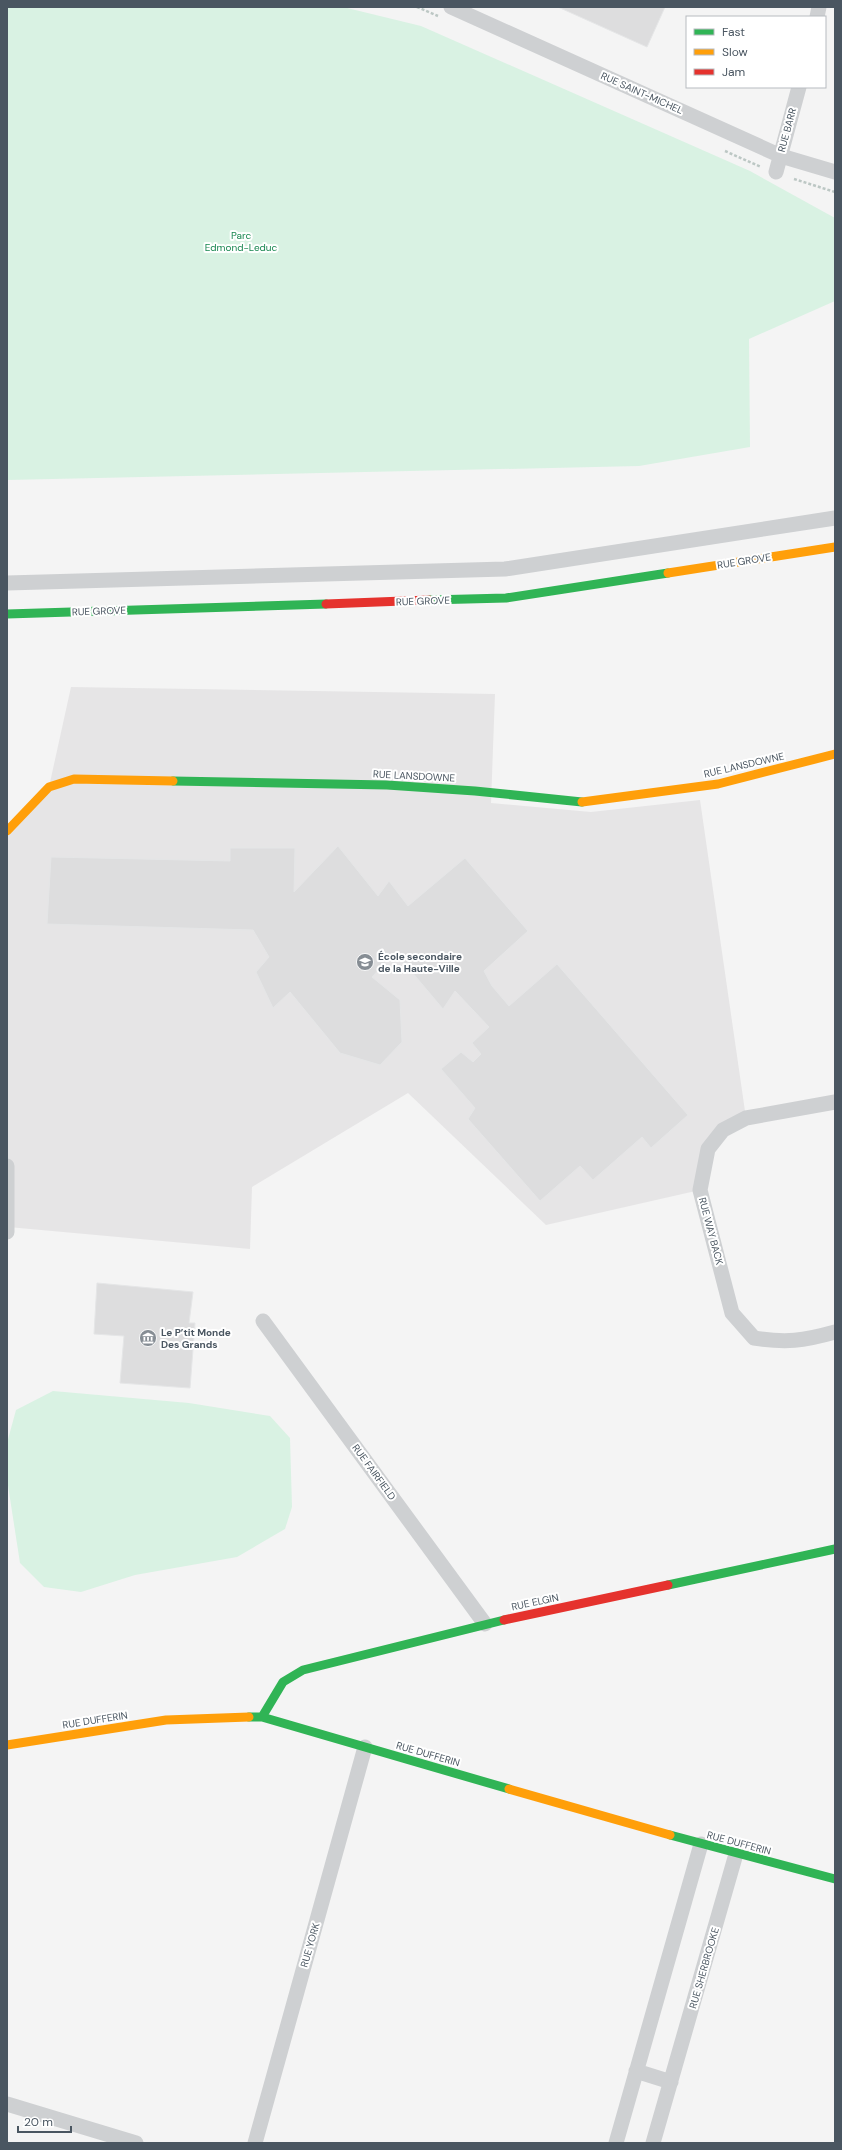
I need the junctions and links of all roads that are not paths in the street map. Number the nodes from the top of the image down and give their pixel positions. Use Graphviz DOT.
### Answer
graph roads {
  1 [pos="451,7"];
  2 [pos="799,88"];
  3 [pos="781,156"];
  4 [pos="776,172"];
  5 [pos="835,172"];
  6 [pos="835,518"];
  7 [pos="835,547"];
  8 [pos="7,583"];
  9 [pos="7,614"];
  10 [pos="835,754"];
  11 [pos="7,831"];
  12 [pos="835,1102"];
  13 [pos="7,1166"];
  14 [pos="7,1232"];
  15 [pos="263,1320"];
  16 [pos="835,1332"];
  17 [pos="835,1550"];
  18 [pos="485,1624"];
  19 [pos="262,1717"];
  20 [pos="7,1745"];
  21 [pos="365,1747"];
  22 [pos="701,1844"];
  23 [pos="736,1854"];
  24 [pos="835,1879"];
  25 [pos="636,2071"];
  26 [pos="671,2082"];
  27 [pos="7,2104"];
  28 [pos="136,2143"];
  29 [pos="254,2143"];
  30 [pos="616,2143"];
  31 [pos="653,2143"];
  1 -- 3 [label="street, RUE SAINT-MICHEL"];
  2 -- 3 [label="street, RUE BARR"];
  3 -- 4 [label="street, RUE BARR"];
  3 -- 5 [label="street, RUE SAINT-MICHEL"];
  6 -- 8 [label="street"];
  7 -- 9 [label="street, RUE GROVE"];
  10 -- 11 [label="street, RUE LANSDOWNE"];
  12 -- 16 [label="street, RUE WAY BACK"];
  13 -- 14 [label="street"];
  15 -- 18 [label="street, RUE FAIRFIELD"];
  17 -- 18 [label="street, RUE ELGIN"];
  18 -- 19 [label="street, RUE ELGIN"];
  19 -- 20 [label="street, RUE DUFFERIN"];
  19 -- 21 [label="street, RUE DUFFERIN"];
  21 -- 22 [label="street, RUE DUFFERIN"];
  21 -- 29 [label="street, RUE YORK"];
  22 -- 23 [label="street, RUE DUFFERIN"];
  22 -- 25 [label="street"];
  23 -- 24 [label="street, RUE DUFFERIN"];
  23 -- 26 [label="street, RUE SHERBROOKE"];
  25 -- 26 [label="street"];
  25 -- 30 [label="street"];
  26 -- 31 [label="street, RUE SHERBROOKE"];
  27 -- 28 [label="street"];
}
